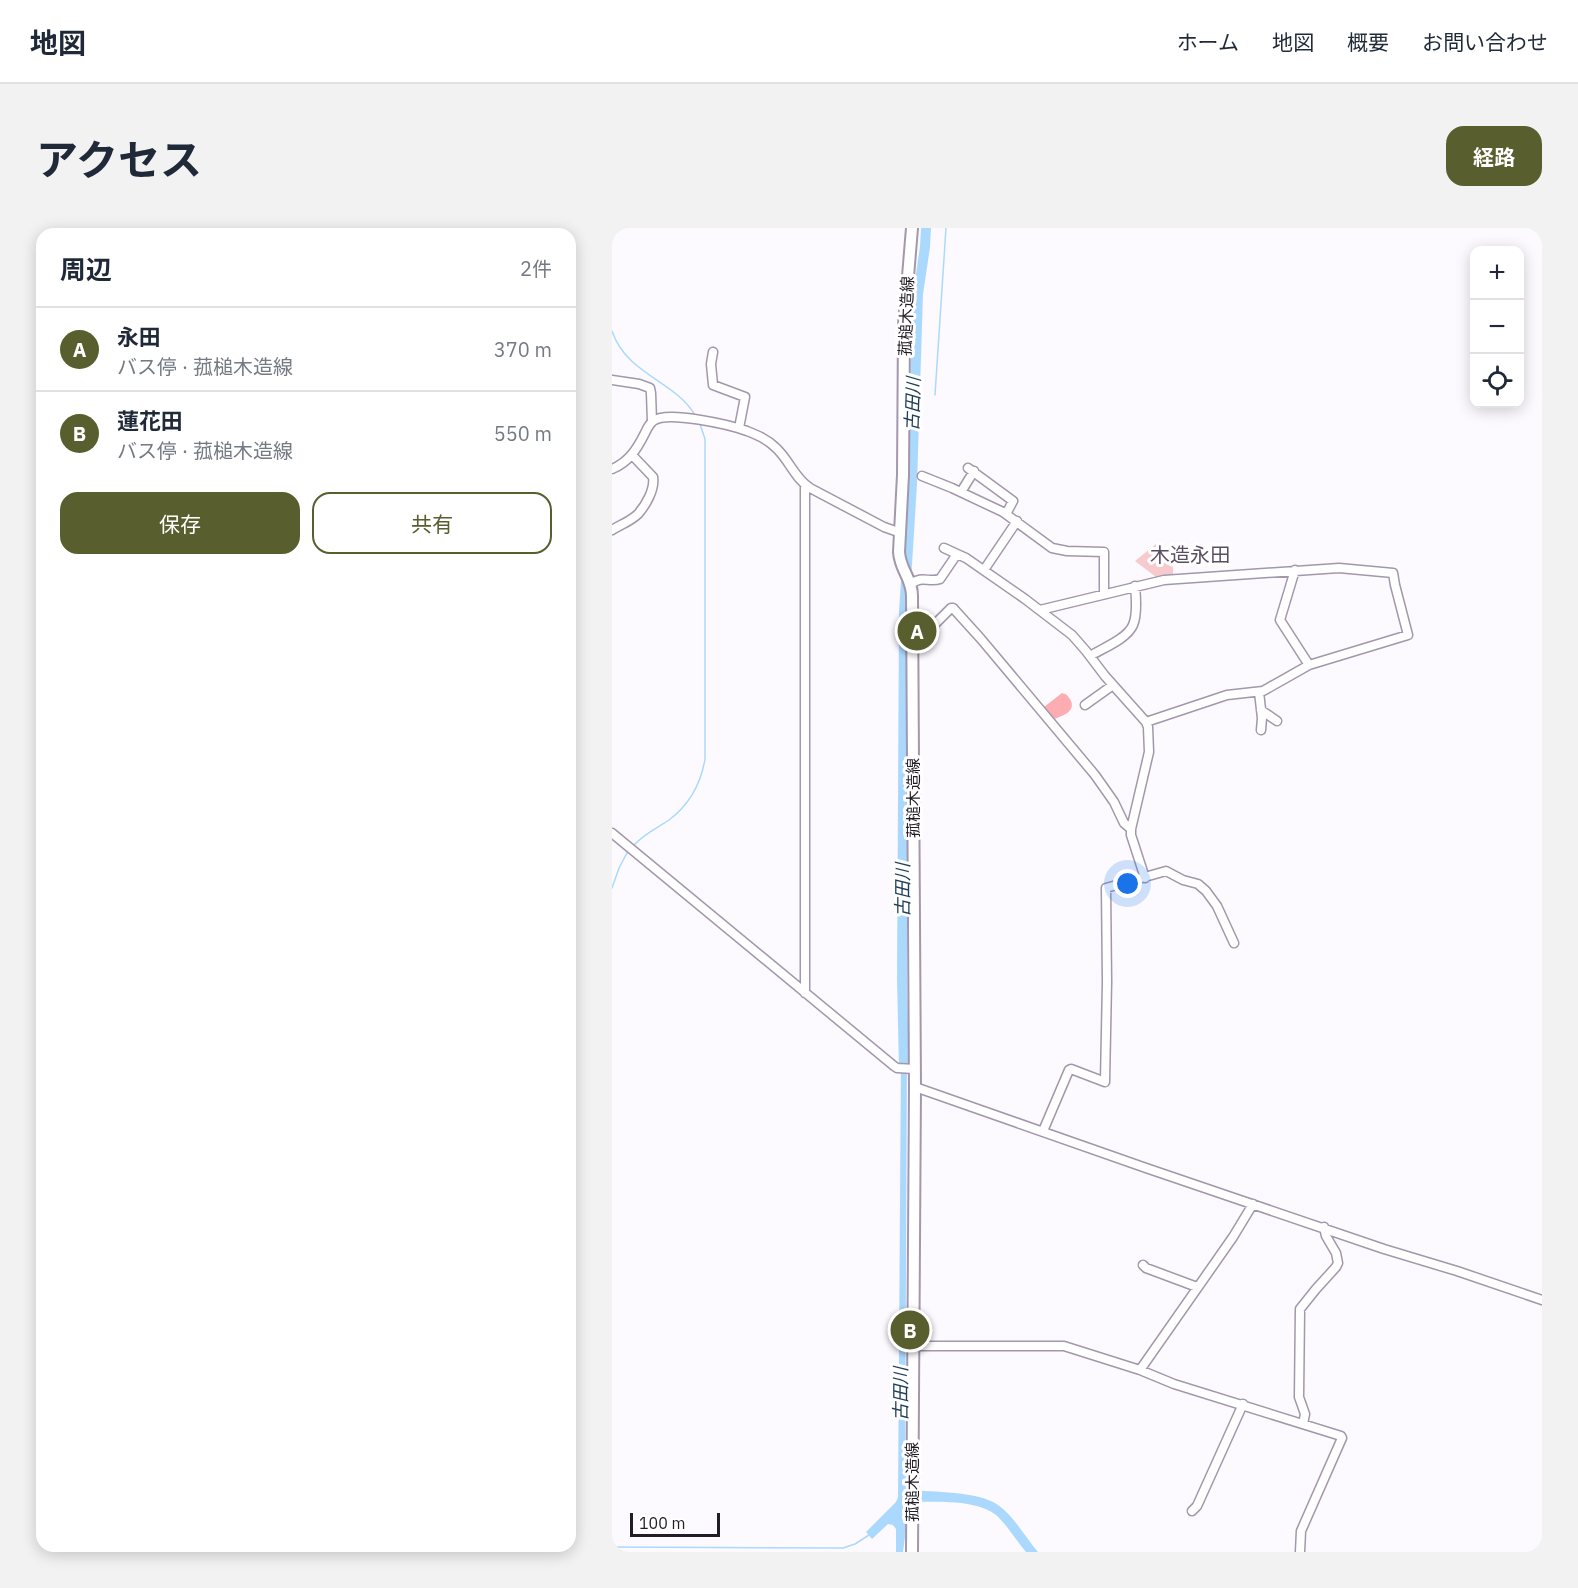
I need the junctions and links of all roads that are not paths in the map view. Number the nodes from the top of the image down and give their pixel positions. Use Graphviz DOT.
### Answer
graph roads {
  1 [pos="912,228"];
  2 [pos="713,352"];
  3 [pos="612,380"];
  4 [pos="652,422"];
  5 [pos="739,428"];
  6 [pos="632,455"];
  7 [pos="612,469"];
  8 [pos="922,476"];
  9 [pos="805,485"];
  10 [pos="961,492"];
  11 [pos="1006,514"];
  12 [pos="1017,521"];
  13 [pos="612,530"];
  14 [pos="901,533"];
  15 [pos="944,548"];
  16 [pos="957,554"];
  17 [pos="984,570"];
  18 [pos="1294,570"];
  19 [pos="911,583"];
  20 [pos="1135,586"];
  21 [pos="1104,594"];
  22 [pos="1040,610"];
  23 [pos="912,620"];
  24 [pos="1090,656"];
  25 [pos="1309,665"];
  26 [pos="1113,685"];
  27 [pos="1259,692"];
  28 [pos="1085,705"];
  29 [pos="1261,710"];
  30 [pos="1277,721"];
  31 [pos="1146,722"];
  32 [pos="1261,730"];
  33 [pos="1131,830"];
  34 [pos="612,833"];
  35 [pos="1144,878"];
  36 [pos="1234,943"];
  37 [pos="805,993"];
  38 [pos="912,1069"];
  39 [pos="915,1087"];
  40 [pos="1043,1131"];
  41 [pos="1253,1204"];
  42 [pos="1324,1227"];
  43 [pos="1143,1265"];
  44 [pos="1197,1287"];
  45 [pos="1542,1300"];
  46 [pos="913,1346"];
  47 [pos="1140,1370"];
  48 [pos="1243,1404"];
  49 [pos="1303,1424"];
  50 [pos="1192,1511"];
  51 [pos="912,1552"];
  52 [pos="1300,1552"];
  1 -- 14 [label="main road, 菰槌木造線"];
  2 -- 5 [label="street"];
  3 -- 4 [label="street"];
  4 -- 5 [label="street"];
  4 -- 6 [label="street"];
  5 -- 9 [label="street"];
  6 -- 7 [label="street"];
  6 -- 13 [label="street"];
  8 -- 10 [label="street"];
  9 -- 14 [label="street"];
  9 -- 37 [label="street"];
  10 -- 11 [label="street"];
  10 -- 11 [label="street"];
  11 -- 12 [label="street"];
  12 -- 17 [label="street"];
  12 -- 21 [label="street"];
  14 -- 19 [label="main road, 菰槌木造線"];
  15 -- 16 [label="street"];
  16 -- 17 [label="street"];
  16 -- 19 [label="street"];
  17 -- 22 [label="street"];
  18 -- 20 [label="street"];
  18 -- 25 [label="street"];
  18 -- 25 [label="street"];
  19 -- 23 [label="main road, 菰槌木造線"];
  20 -- 21 [label="street"];
  20 -- 24 [label="street"];
  21 -- 22 [label="street"];
  22 -- 24 [label="street"];
  23 -- 33 [label="street"];
  23 -- 38 [label="main road, 菰槌木造線"];
  24 -- 26 [label="street"];
  25 -- 27 [label="street"];
  26 -- 28 [label="street"];
  26 -- 31 [label="street"];
  27 -- 29 [label="street"];
  27 -- 31 [label="street"];
  29 -- 30 [label="street"];
  29 -- 32 [label="street"];
  31 -- 33 [label="street"];
  33 -- 35 [label="street"];
  34 -- 37 [label="street"];
  35 -- 36 [label="street"];
  35 -- 40 [label="street"];
  37 -- 38 [label="street"];
  38 -- 39 [label="main road, 菰槌木造線"];
  39 -- 40 [label="street"];
  39 -- 46 [label="main road, 菰槌木造線"];
  40 -- 41 [label="street"];
  41 -- 42 [label="street"];
  41 -- 44 [label="street"];
  42 -- 45 [label="street"];
  42 -- 49 [label="street"];
  43 -- 44 [label="street"];
  44 -- 47 [label="street"];
  46 -- 47 [label="street"];
  46 -- 51 [label="main road, 菰槌木造線"];
  47 -- 48 [label="street"];
  48 -- 49 [label="street"];
  48 -- 50 [label="street"];
  49 -- 52 [label="street"];
}
